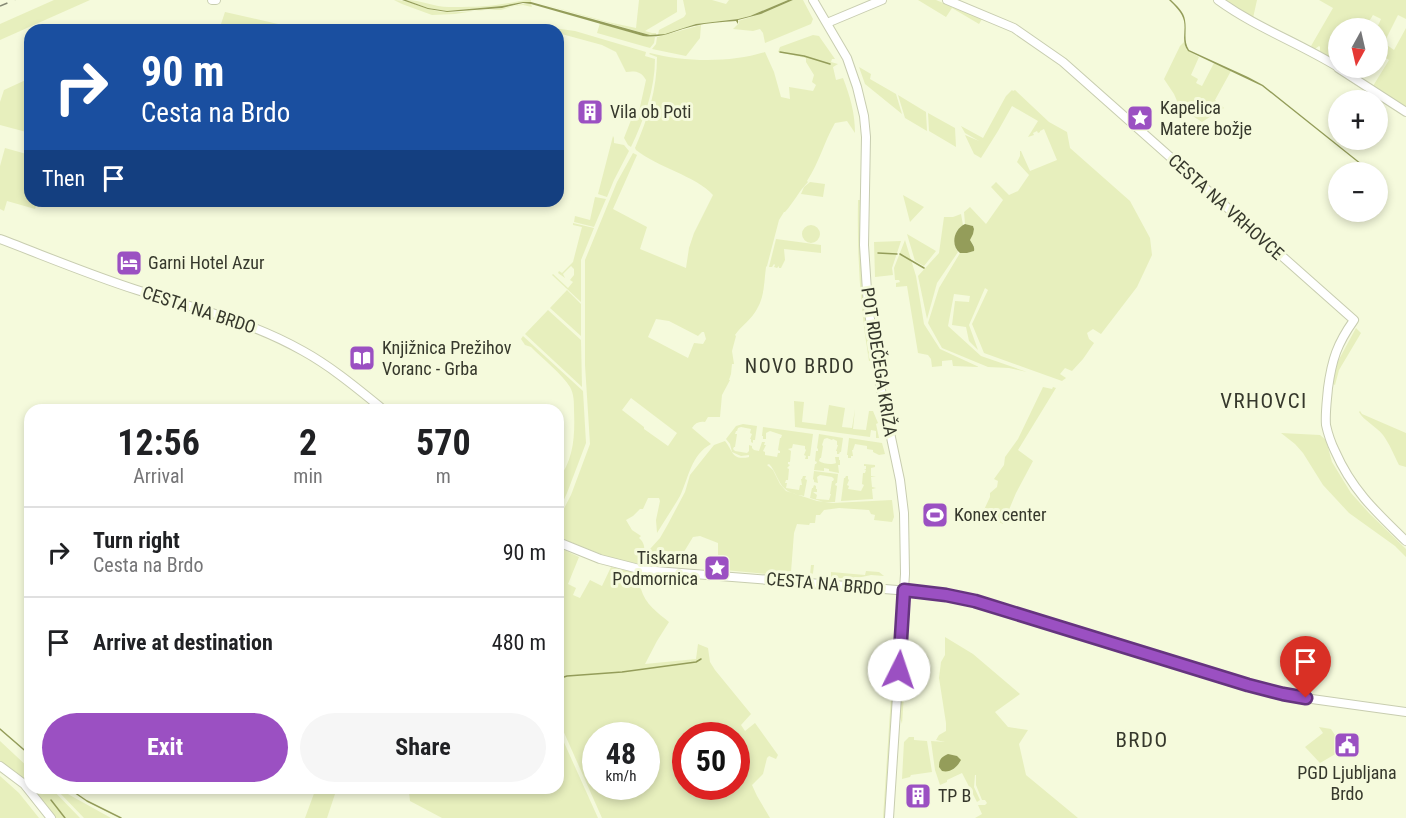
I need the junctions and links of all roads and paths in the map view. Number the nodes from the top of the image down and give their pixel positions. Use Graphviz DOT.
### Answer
graph roads {
  1 [pos="813,0"];
  2 [pos="882,0"];
  3 [pos="947,0"];
  4 [pos="1218,0"];
  5 [pos="827,23"];
  6 [pos="1328,61"];
  7 [pos="1355,78"];
  8 [pos="1406,112"];
  9 [pos="0,238"];
  10 [pos="376,404"];
  11 [pos="1406,541"];
  12 [pos="564,544"];
  13 [pos="904,590"];
  14 [pos="1406,707"];
  15 [pos="1406,712"];
  16 [pos="0,766"];
  17 [pos="24,783"];
  18 [pos="32,794"];
  19 [pos="51,818"];
  20 [pos="889,818"];
  1 -- 5 [label="street, POT RDEČEGA KRIŽA"];
  2 -- 5 [label="street"];
  3 -- 11 [label="street, CESTA NA VRHOVCE"];
  4 -- 6 [label="street"];
  5 -- 13 [label="street, POT RDEČEGA KRIŽA"];
  7 -- 8 [label="street"];
  9 -- 10 [label="street, CESTA NA BRDO"];
  12 -- 13 [label="street, CESTA NA BRDO"];
  13 -- 15 [label="street, CESTA NA BRDO"];
  13 -- 20 [label="street, POT RDEČEGA KRIŽA"];
  14 -- 15 [label="street"];
  16 -- 17 [label="street"];
  18 -- 19 [label="street"];
}
